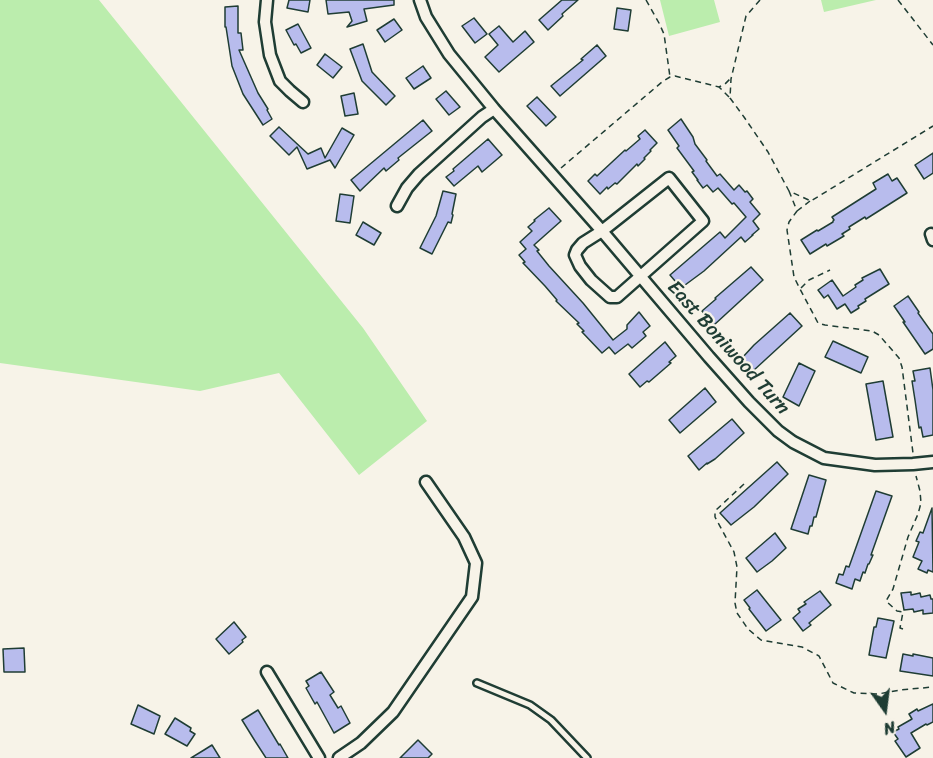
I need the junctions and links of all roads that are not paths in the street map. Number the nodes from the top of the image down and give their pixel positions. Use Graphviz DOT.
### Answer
graph roads {
  1 [pos="267,0"];
  2 [pos="420,0"];
  3 [pos="303,102"];
  4 [pos="494,109"];
  5 [pos="397,206"];
  6 [pos="602,231"];
  7 [pos="639,276"];
  8 [pos="933,462"];
  9 [pos="426,482"];
  10 [pos="267,672"];
  11 [pos="477,683"];
  12 [pos="319,758"];
  13 [pos="339,758"];
  14 [pos="587,758"];
  1 -- 3 [label="street"];
  2 -- 4 [label="street, East Boniwood Turn"];
  4 -- 5 [label="street"];
  4 -- 6 [label="street, East Boniwood Turn"];
  6 -- 7 [label="street, East Boniwood Turn"];
  6 -- 7 [label="street"];
  6 -- 7 [label="street, East Boniwood Turn"];
  7 -- 8 [label="street, East Boniwood Turn"];
  9 -- 13 [label="street"];
  10 -- 12 [label="street"];
  11 -- 14 [label="lane"];
}
